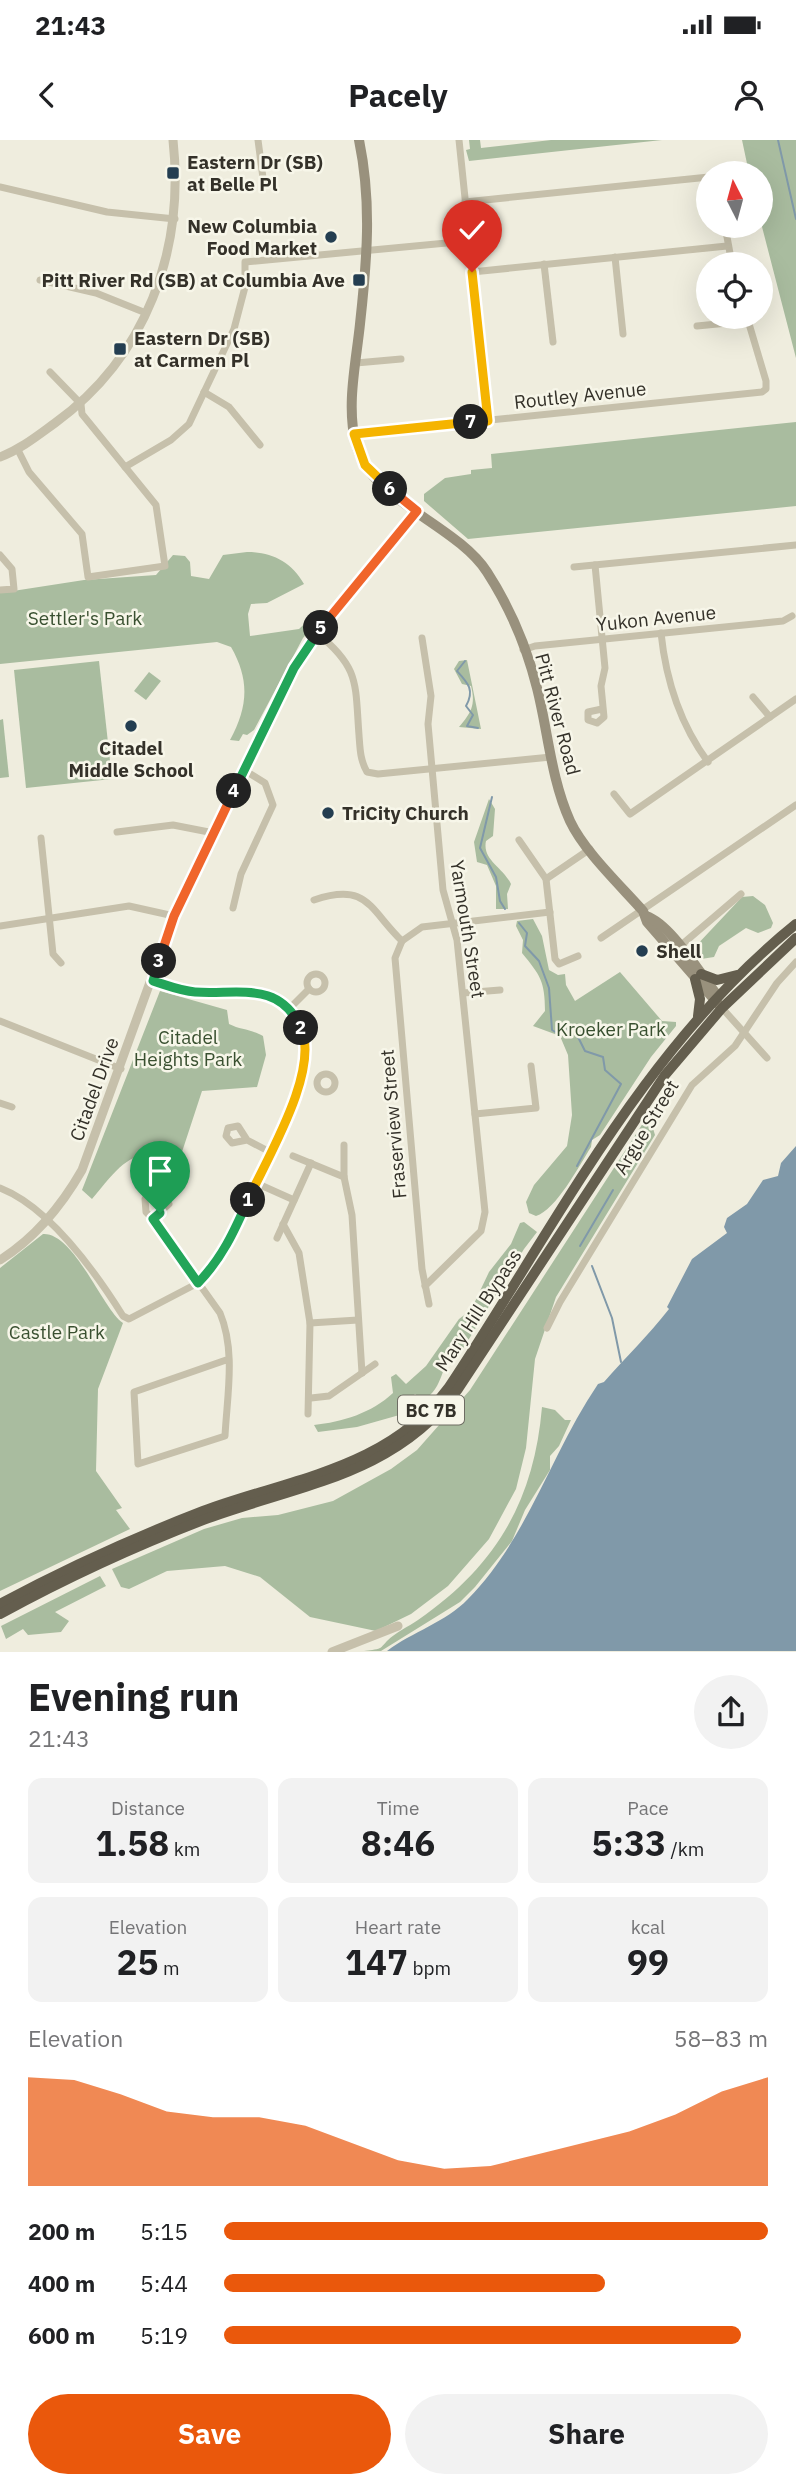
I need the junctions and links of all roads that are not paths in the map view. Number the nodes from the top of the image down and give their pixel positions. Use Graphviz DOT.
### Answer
graph roads {
  1 [pos="173,140"];
  2 [pos="258,140"];
  3 [pos="359,140"];
  4 [pos="459,140"];
  5 [pos="262,178"];
  6 [pos="696,178"];
  7 [pos="0,187"];
  8 [pos="465,202"];
  9 [pos="175,219"];
  10 [pos="726,238"];
  11 [pos="468,241"];
  12 [pos="727,246"];
  13 [pos="368,251"];
  14 [pos="729,252"];
  15 [pos="615,257"];
  16 [pos="544,264"];
  17 [pos="472,272"];
  18 [pos="40,280"];
  19 [pos="146,313"];
  20 [pos="751,329"];
  21 [pos="624,334"];
  22 [pos="553,342"];
  23 [pos="401,359"];
  24 [pos="356,363"];
  25 [pos="50,372"];
  26 [pos="204,392"];
  27 [pos="81,404"];
  28 [pos="488,421"];
  29 [pos="354,434"];
  30 [pos="260,444"];
  31 [pos="18,450"];
  32 [pos="0,457"];
  33 [pos="125,467"];
  34 [pos="417,511"];
  35 [pos="796,545"];
  36 [pos="0,555"];
  37 [pos="595,565"];
  38 [pos="574,567"];
  39 [pos="0,590"];
  40 [pos="792,616"];
  41 [pos="317,634"];
  42 [pos="661,634"];
  43 [pos="422,638"];
  44 [pos="602,639"];
  45 [pos="523,650"];
  46 [pos="753,697"];
  47 [pos="796,699"];
  48 [pos="602,709"];
  49 [pos="770,717"];
  50 [pos="551,757"];
  51 [pos="708,762"];
  52 [pos="433,769"];
  53 [pos="244,770"];
  54 [pos="614,794"];
  55 [pos="796,805"];
  56 [pos="117,832"];
  57 [pos="214,833"];
  58 [pos="41,838"];
  59 [pos="519,840"];
  60 [pos="590,849"];
  61 [pos="546,878"];
  62 [pos="368,890"];
  63 [pos="741,894"];
  64 [pos="363,898"];
  65 [pos="314,900"];
  66 [pos="233,908"];
  67 [pos="550,912"];
  68 [pos="644,914"];
  69 [pos="174,916"];
  70 [pos="50,920"];
  71 [pos="452,924"];
  72 [pos="796,924"];
  73 [pos="0,926"];
  74 [pos="601,938"];
  75 [pos="796,938"];
  76 [pos="402,941"];
  77 [pos="674,947"];
  78 [pos="578,956"];
  79 [pos="796,962"];
  80 [pos="61,963"];
  81 [pos="739,974"];
  82 [pos="698,976"];
  83 [pos="153,981"];
  84 [pos="309,989"];
  85 [pos="499,989"];
  86 [pos="463,993"];
  87 [pos="718,1001"];
  88 [pos="288,1010"];
  89 [pos="698,1016"];
  90 [pos="0,1021"];
  91 [pos="744,1032"];
  92 [pos="767,1058"];
  93 [pos="531,1066"];
  94 [pos="121,1069"];
  95 [pos="305,1074"];
  96 [pos="317,1080"];
  97 [pos="0,1103"];
  98 [pos="12,1107"];
  99 [pos="475,1114"];
  100 [pos="247,1140"];
  101 [pos="344,1146"];
  102 [pos="270,1152"];
  103 [pos="293,1156"];
  104 [pos="311,1163"];
  105 [pos="344,1177"];
  106 [pos="256,1183"];
  107 [pos="0,1188"];
  108 [pos="294,1200"];
  109 [pos="153,1219"];
  110 [pos="45,1221"];
  111 [pos="284,1224"];
  112 [pos="277,1238"];
  113 [pos="0,1260"];
  114 [pos="198,1283"];
  115 [pos="425,1286"];
  116 [pos="429,1304"];
  117 [pos="358,1320"];
  118 [pos="310,1323"];
  119 [pos="547,1328"];
  120 [pos="229,1359"];
  121 [pos="375,1364"];
  122 [pos="362,1373"];
  123 [pos="311,1398"];
  124 [pos="308,1414"];
  125 [pos="0,1604"];
  126 [pos="0,1614"];
  127 [pos="398,1626"];
  128 [pos="332,1651"];
  1 -- 9 [label="street"];
  2 -- 5 [label="street"];
  3 -- 13 [label="main road, Pitt River Road"];
  4 -- 8 [label="street"];
  6 -- 8 [label="street"];
  7 -- 9 [label="street"];
  8 -- 11 [label="street"];
  9 -- 19 [label="street"];
  10 -- 12 [label="street"];
  11 -- 13 [label="street"];
  11 -- 17 [label="street"];
  12 -- 14 [label="street"];
  12 -- 15 [label="street"];
  13 -- 24 [label="main road, Pitt River Road"];
  13 -- 26 [label="street"];
  15 -- 16 [label="street"];
  15 -- 21 [label="street"];
  16 -- 17 [label="street"];
  16 -- 22 [label="street"];
  17 -- 28 [label="street"];
  18 -- 19 [label="street"];
  19 -- 27 [label="street"];
  20 -- 28 [label="street, Routley Avenue"];
  23 -- 24 [label="street"];
  24 -- 29 [label="main road, Pitt River Road"];
  25 -- 27 [label="street"];
  26 -- 30 [label="street"];
  26 -- 33 [label="street"];
  27 -- 31 [label="street"];
  27 -- 33 [label="street"];
  28 -- 29 [label="street, Routley Avenue"];
  29 -- 34 [label="main road, Pitt River Road"];
  31 -- 32 [label="street"];
  31 -- 33 [label="street"];
  34 -- 41 [label="street, Citadel Drive"];
  34 -- 45 [label="main road, Pitt River Road"];
  35 -- 37 [label="street"];
  36 -- 39 [label="street"];
  37 -- 38 [label="street"];
  37 -- 44 [label="street"];
  40 -- 42 [label="street, Yukon Avenue"];
  41 -- 52 [label="street"];
  41 -- 53 [label="street, Citadel Drive"];
  42 -- 44 [label="street, Yukon Avenue"];
  42 -- 51 [label="street"];
  43 -- 52 [label="street, Yarmouth Street"];
  44 -- 45 [label="street, Yukon Avenue"];
  44 -- 48 [label="street"];
  45 -- 50 [label="main road, Pitt River Road"];
  46 -- 49 [label="street"];
  47 -- 49 [label="street"];
  49 -- 51 [label="street"];
  50 -- 52 [label="street"];
  50 -- 60 [label="main road, Pitt River Road"];
  51 -- 54 [label="street"];
  52 -- 71 [label="street, Yarmouth Street"];
  53 -- 57 [label="street, Citadel Drive"];
  53 -- 66 [label="street"];
  55 -- 68 [label="street"];
  56 -- 57 [label="street"];
  57 -- 69 [label="street, Citadel Drive"];
  58 -- 70 [label="street"];
  59 -- 61 [label="street"];
  60 -- 61 [label="street"];
  60 -- 68 [label="main road, Pitt River Road"];
  61 -- 67 [label="street"];
  62 -- 64 [label="street"];
  63 -- 77 [label="street"];
  64 -- 65 [label="street"];
  64 -- 76 [label="street"];
  67 -- 71 [label="street"];
  67 -- 78 [label="street"];
  68 -- 74 [label="street"];
  68 -- 77 [label="main road, Pitt River Road"];
  69 -- 70 [label="street"];
  69 -- 83 [label="street, Citadel Drive"];
  70 -- 73 [label="street"];
  70 -- 80 [label="street"];
  71 -- 76 [label="street"];
  71 -- 86 [label="street, Yarmouth Street"];
  72 -- 81 [label="highway, Mary Hill Bypass / BC 7B"];
  75 -- 87 [label="highway, Mary Hill Bypass / BC 7B"];
  76 -- 115 [label="street, Fraserview Street"];
  77 -- 82 [label="main road, Pitt River Road"];
  79 -- 91 [label="street, Argue Street"];
  81 -- 82 [label="highway"];
  81 -- 87 [label="highway, Mary Hill Bypass / BC 7B"];
  82 -- 87 [label="main road, Pitt River Road"];
  82 -- 89 [label="highway"];
  83 -- 88 [label="street"];
  83 -- 94 [label="street, Citadel Drive"];
  84 -- 88 [label="street"];
  85 -- 86 [label="street"];
  86 -- 99 [label="street, Yarmouth Street"];
  87 -- 89 [label="highway, Mary Hill Bypass / BC 7B"];
  87 -- 91 [label="street, Pitt River Road"];
  87 -- 126 [label="highway, Mary Hill Bypass / BC 7B"];
  88 -- 95 [label="street"];
  89 -- 125 [label="highway, Mary Hill Bypass / BC 7B"];
  90 -- 94 [label="street"];
  91 -- 92 [label="street, Pitt River Road"];
  91 -- 119 [label="street, Argue Street"];
  93 -- 99 [label="street"];
  94 -- 110 [label="street, Citadel Drive"];
  95 -- 96 [label="street"];
  95 -- 102 [label="street"];
  97 -- 98 [label="street"];
  99 -- 115 [label="street, Yarmouth Street"];
  100 -- 102 [label="street"];
  101 -- 105 [label="street"];
  102 -- 106 [label="street"];
  103 -- 104 [label="street"];
  104 -- 105 [label="street"];
  104 -- 108 [label="street"];
  105 -- 117 [label="street"];
  106 -- 108 [label="street"];
  106 -- 114 [label="street"];
  107 -- 110 [label="street"];
  108 -- 111 [label="street"];
  109 -- 114 [label="street"];
  110 -- 113 [label="street, Citadel Drive"];
  110 -- 114 [label="street"];
  111 -- 112 [label="street"];
  111 -- 118 [label="street"];
  114 -- 120 [label="street"];
  115 -- 116 [label="street, Fraserview Street"];
  117 -- 118 [label="street"];
  117 -- 122 [label="street"];
  118 -- 123 [label="street"];
  120 -- 120 [label="street"];
  121 -- 122 [label="street"];
  122 -- 123 [label="street"];
  123 -- 124 [label="street"];
  127 -- 128 [label="street"];
}
